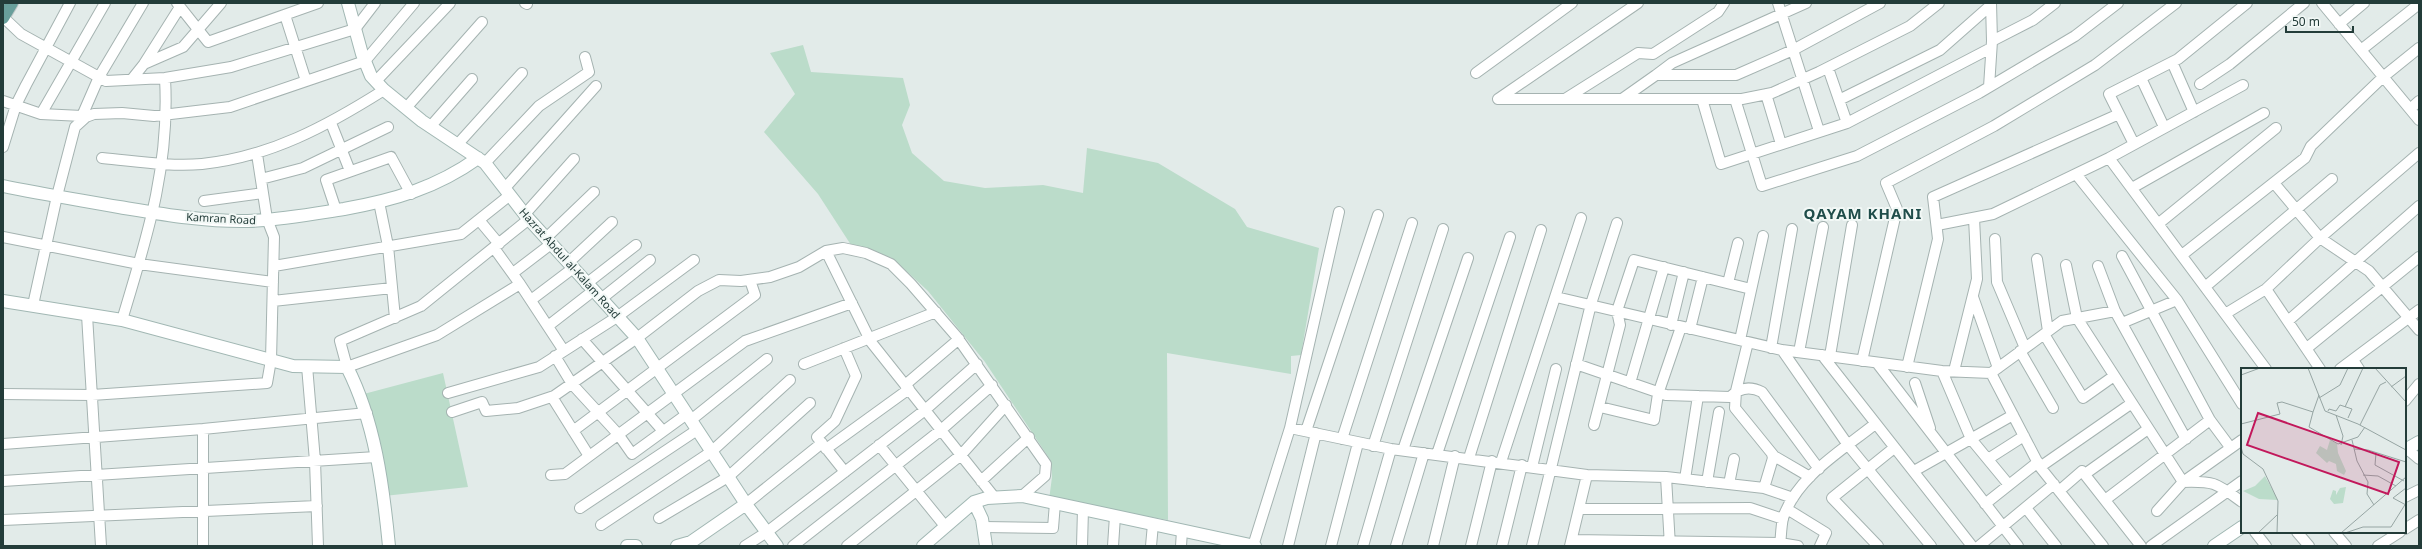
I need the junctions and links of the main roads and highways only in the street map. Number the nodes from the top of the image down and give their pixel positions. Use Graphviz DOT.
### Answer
graph roads {
  1 [pos="12,3"];
  2 [pos="3,17"];
  1 -- 2 [label="main road"];
}
